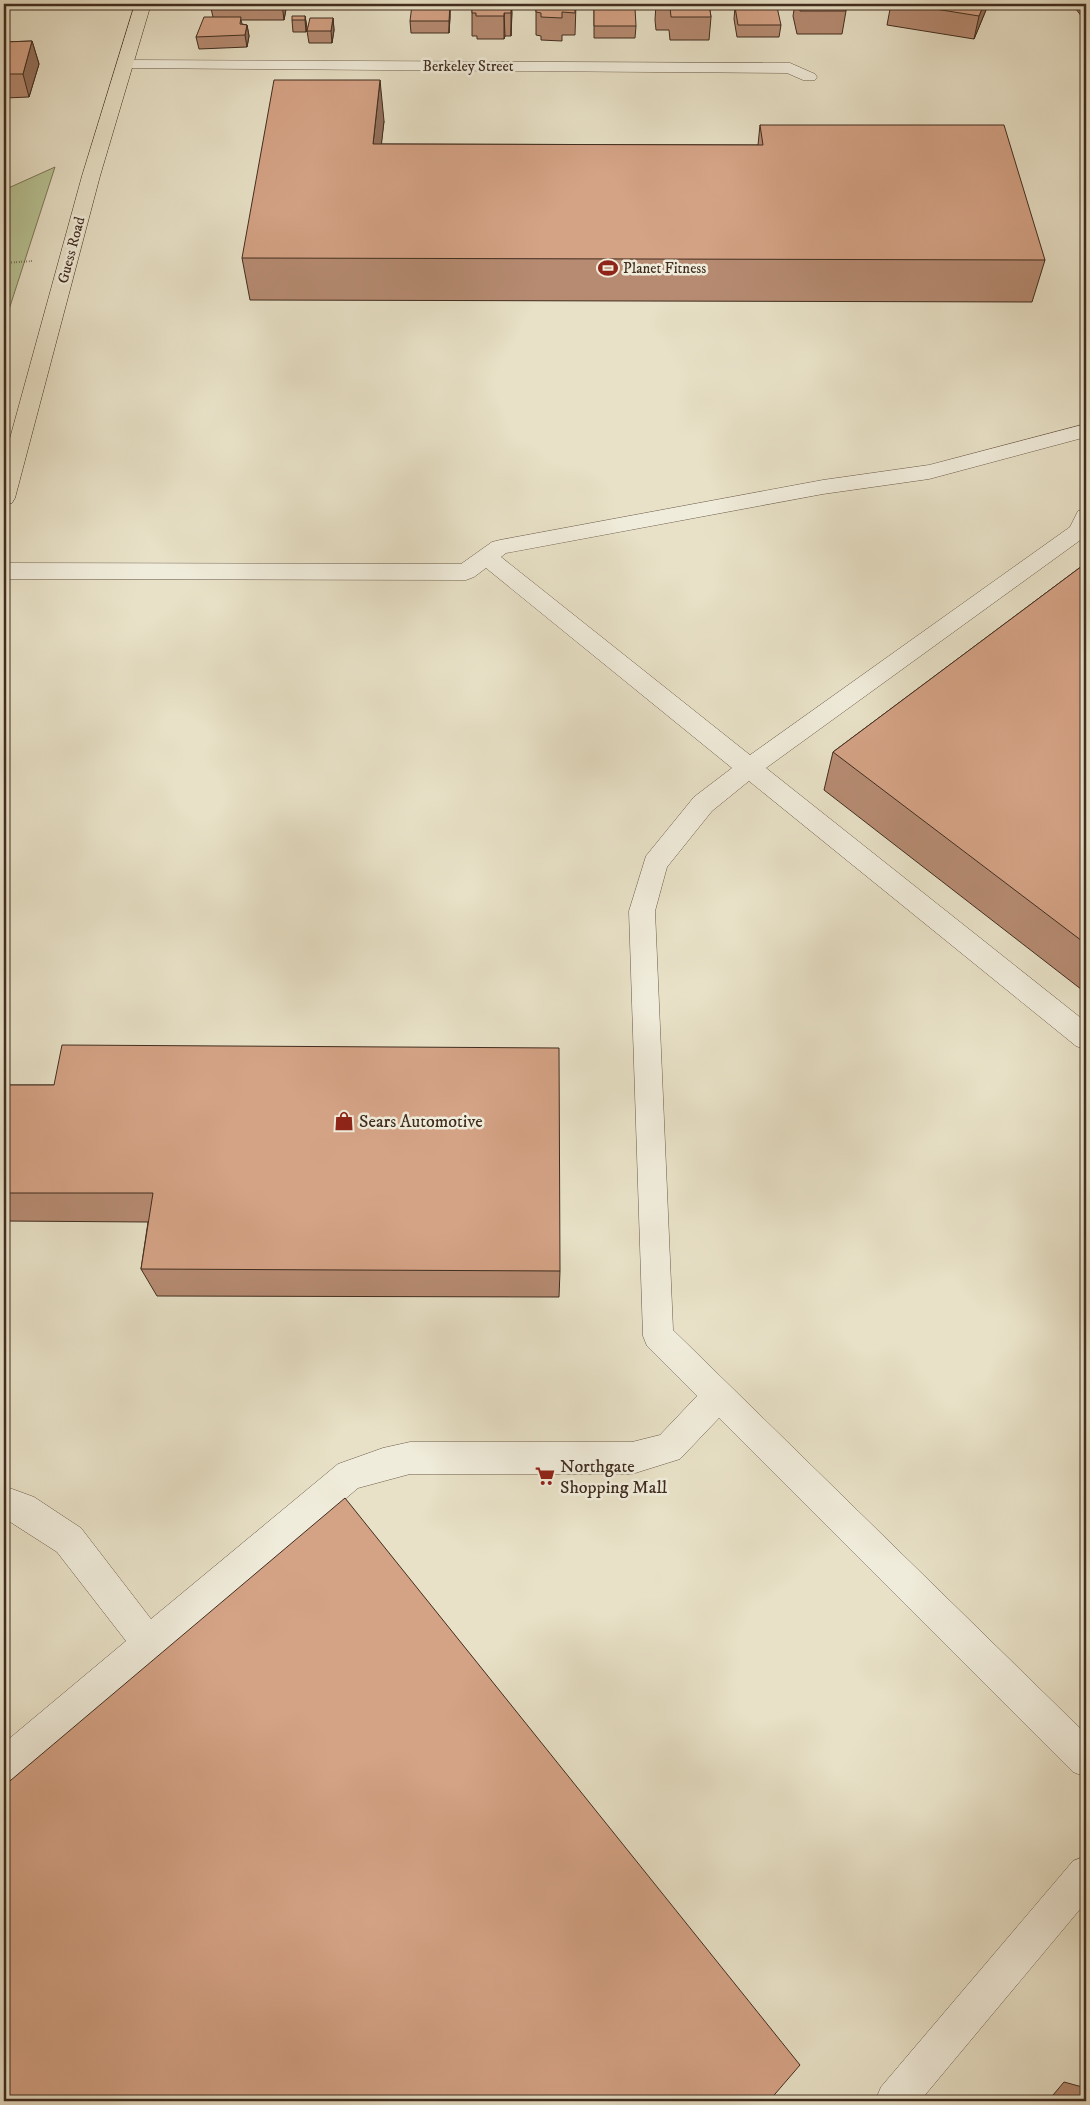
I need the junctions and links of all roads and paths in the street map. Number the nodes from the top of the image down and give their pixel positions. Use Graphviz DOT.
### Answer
graph roads {
  1 [pos="143,4"];
  2 [pos="125,65"];
  3 [pos="809,77"];
  4 [pos="1086,430"];
  5 [pos="4,498"];
  6 [pos="1086,516"];
  7 [pos="486,557"];
  8 [pos="4,571"];
  9 [pos="749,768"];
  10 [pos="1086,1038"];
  11 [pos="719,1396"];
  12 [pos="4,1502"];
  13 [pos="149,1644"];
  14 [pos="1086,1759"];
  15 [pos="4,1766"];
  16 [pos="1086,1874"];
  17 [pos="895,2101"];
  1 -- 2 [label="main road, Guess Road"];
  2 -- 3 [label="street, Berkeley Street"];
  2 -- 5 [label="main road, Guess Road"];
  4 -- 7 [label="street"];
  6 -- 9 [label="street"];
  7 -- 8 [label="street"];
  7 -- 9 [label="street"];
  9 -- 10 [label="street"];
  9 -- 11 [label="street"];
  11 -- 13 [label="street"];
  11 -- 14 [label="street"];
  12 -- 13 [label="street"];
  13 -- 15 [label="street"];
  16 -- 17 [label="street"];
}
